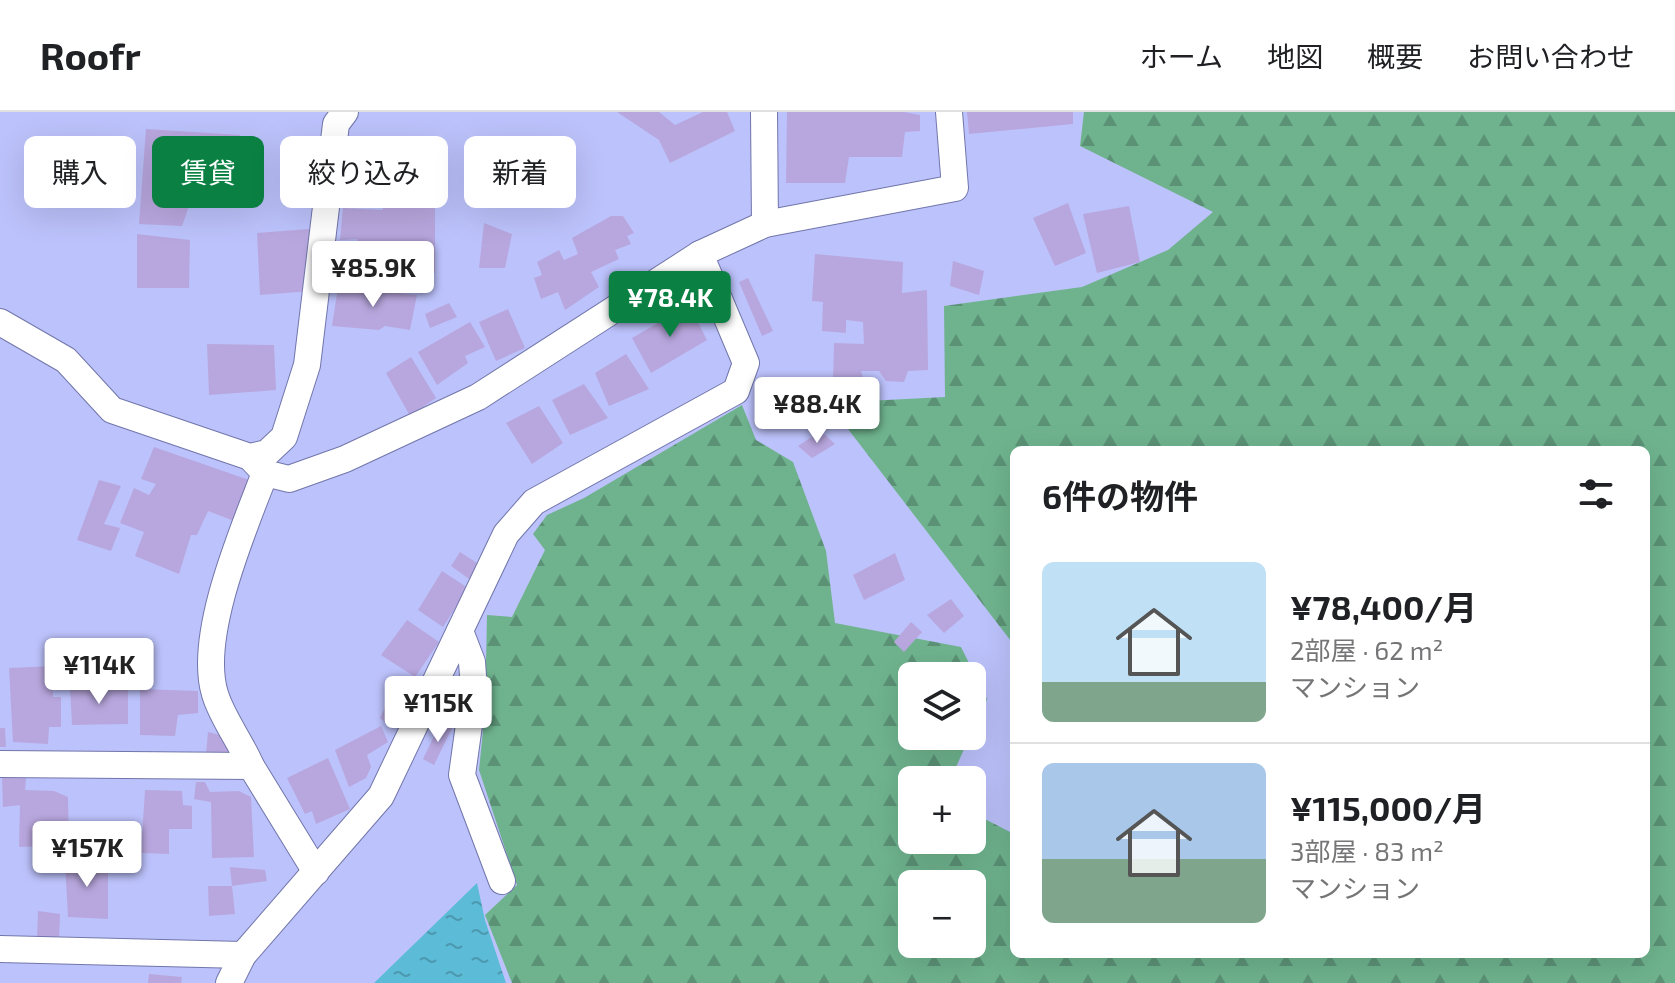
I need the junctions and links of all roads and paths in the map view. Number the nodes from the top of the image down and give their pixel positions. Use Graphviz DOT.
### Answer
graph roads {
  1 [pos="345,112"];
  2 [pos="764,112"];
  3 [pos="949,112"];
  4 [pos="765,224"];
  5 [pos="700,254"];
  6 [pos="0,322"];
  7 [pos="258,465"];
  8 [pos="460,631"];
  9 [pos="0,764"];
  10 [pos="251,766"];
  11 [pos="316,872"];
  12 [pos="502,881"];
  13 [pos="0,949"];
  14 [pos="243,955"];
  15 [pos="229,983"];
  1 -- 7 [label="street"];
  2 -- 4 [label="street"];
  3 -- 4 [label="street"];
  4 -- 5 [label="street"];
  5 -- 7 [label="street"];
  5 -- 8 [label="street"];
  6 -- 7 [label="street"];
  7 -- 10 [label="street"];
  8 -- 11 [label="street"];
  8 -- 12 [label="street"];
  9 -- 10 [label="street"];
  10 -- 11 [label="street"];
  11 -- 14 [label="street"];
  13 -- 14 [label="street"];
  14 -- 15 [label="street"];
}
